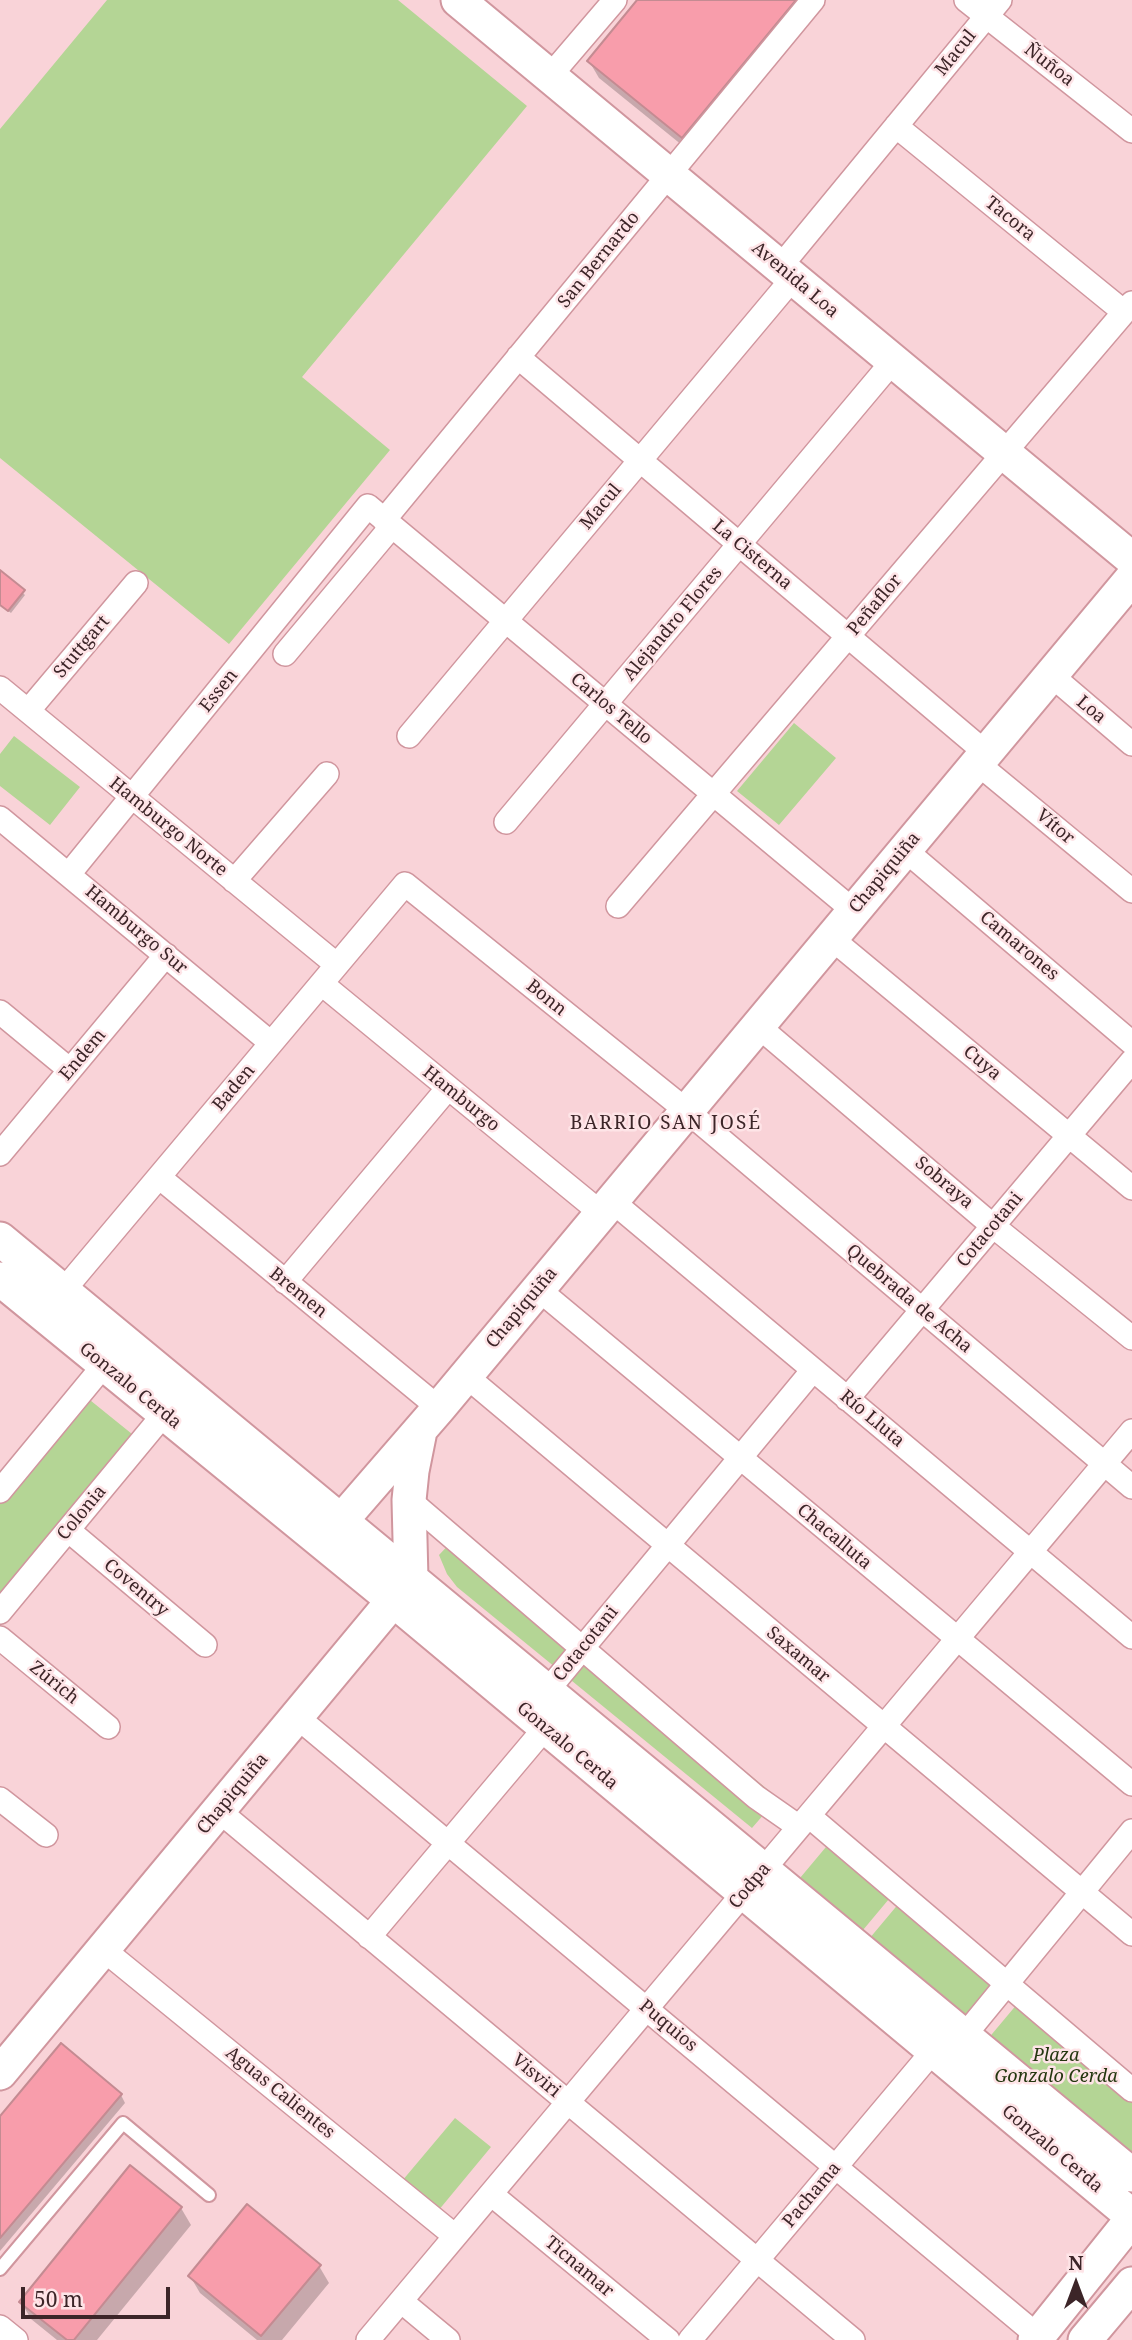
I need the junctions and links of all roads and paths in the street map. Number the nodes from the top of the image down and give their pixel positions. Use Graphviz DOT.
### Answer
graph roads {
  1 [pos="458,0"];
  2 [pos="615,0"];
  3 [pos="813,0"];
  4 [pos="966,0"];
  5 [pos="993,8"];
  6 [pos="550,76"];
  7 [pos="896,126"];
  8 [pos="1132,131"];
  9 [pos="669,175"];
  10 [pos="786,273"];
  11 [pos="1128,307"];
  12 [pos="518,357"];
  13 [pos="892,361"];
  14 [pos="1004,453"];
  15 [pos="640,460"];
  16 [pos="381,517"];
  17 [pos="739,544"];
  18 [pos="1132,559"];
  19 [pos="1132,579"];
  20 [pos="136,583"];
  21 [pos="506,621"];
  22 [pos="848,636"];
  23 [pos="285,654"];
  24 [pos="1051,675"];
  25 [pos="0,688"];
  26 [pos="605,704"];
  27 [pos="28,711"];
  28 [pos="409,736"];
  29 [pos="1132,744"];
  30 [pos="982,758"];
  31 [pos="327,774"];
  32 [pos="713,794"];
  33 [pos="133,797"];
  34 [pos="0,818"];
  35 [pos="506,822"];
  36 [pos="905,850"];
  37 [pos="69,874"];
  38 [pos="234,881"];
  39 [pos="405,884"];
  40 [pos="1132,891"];
  41 [pos="618,906"];
  42 [pos="854,911"];
  43 [pos="831,938"];
  44 [pos="166,955"];
  45 [pos="337,965"];
  46 [pos="322,984"];
  47 [pos="0,1012"];
  48 [pos="758,1026"];
  49 [pos="271,1043"];
  50 [pos="1132,1043"];
  51 [pos="1132,1061"];
  52 [pos="70,1070"];
  53 [pos="448,1088"];
  54 [pos="687,1111"];
  55 [pos="1069,1136"];
  56 [pos="0,1154"];
  57 [pos="159,1177"];
  58 [pos="1132,1188"];
  59 [pos="607,1207"];
  60 [pos="993,1226"];
  61 [pos="0,1239"];
  62 [pos="0,1279"];
  63 [pos="285,1282"];
  64 [pos="538,1289"];
  65 [pos="63,1291"];
  66 [pos="922,1310"];
  67 [pos="1132,1338"];
  68 [pos="104,1365"];
  69 [pos="813,1370"];
  70 [pos="466,1376"];
  71 [pos="847,1399"];
  72 [pos="164,1414"];
  73 [pos="430,1418"];
  74 [pos="1132,1431"];
  75 [pos="740,1458"];
  76 [pos="1105,1464"];
  77 [pos="1132,1487"];
  78 [pos="0,1490"];
  79 [pos="409,1500"];
  80 [pos="341,1521"];
  81 [pos="68,1530"];
  82 [pos="667,1545"];
  83 [pos="1031,1552"];
  84 [pos="402,1590"];
  85 [pos="0,1612"];
  86 [pos="1132,1637"];
  87 [pos="0,1638"];
  88 [pos="957,1640"];
  89 [pos="205,1645"];
  90 [pos="582,1647"];
  91 [pos="547,1691"];
  92 [pos="297,1717"];
  93 [pos="108,1727"];
  94 [pos="884,1727"];
  95 [pos="545,1728"];
  96 [pos="1132,1784"];
  97 [pos="0,1799"];
  98 [pos="219,1811"];
  99 [pos="804,1821"];
  100 [pos="1132,1831"];
  101 [pos="46,1835"];
  102 [pos="448,1843"];
  103 [pos="754,1882"];
  104 [pos="1082,1892"];
  105 [pos="1132,1934"];
  106 [pos="369,1937"];
  107 [pos="104,1950"];
  108 [pos="1006,1985"];
  109 [pos="646,2009"];
  110 [pos="964,2036"];
  111 [pos="933,2051"];
  112 [pos="0,2073"];
  113 [pos="1132,2090"];
  114 [pos="568,2103"];
  115 [pos="836,2166"];
  116 [pos="1132,2175"];
  117 [pos="209,2194"];
  118 [pos="491,2194"];
  119 [pos="1132,2218"];
  120 [pos="455,2236"];
  121 [pos="758,2259"];
  122 [pos="0,2269"];
  123 [pos="401,2301"];
  124 [pos="1126,2303"];
  125 [pos="0,2327"];
  126 [pos="1037,2338"];
  127 [pos="16,2340"];
  128 [pos="368,2340"];
  129 [pos="447,2340"];
  130 [pos="668,2340"];
  131 [pos="690,2340"];
  132 [pos="853,2340"];
  133 [pos="1084,2340"];
  1 -- 6 [label="street, Avenida Loa"];
  2 -- 6 [label="street"];
  3 -- 9 [label="street, San Bernardo"];
  4 -- 5 [label="street, Ñuñoa"];
  5 -- 7 [label="street, Macul"];
  5 -- 8 [label="street, Ñuñoa"];
  6 -- 9 [label="street, Avenida Loa"];
  7 -- 10 [label="street, Macul"];
  7 -- 11 [label="street, Tacora"];
  9 -- 10 [label="street, Avenida Loa"];
  9 -- 12 [label="street, San Bernardo"];
  10 -- 13 [label="street, Avenida Loa"];
  10 -- 15 [label="street, Macul"];
  11 -- 14 [label="street, Peñaflor"];
  12 -- 15 [label="street, La Cisterna"];
  12 -- 16 [label="street, San Bernardo"];
  13 -- 14 [label="street, Avenida Loa"];
  13 -- 17 [label="street, Alejandro Flores"];
  14 -- 18 [label="street, Avenida Loa"];
  14 -- 22 [label="street, Peñaflor"];
  15 -- 17 [label="street, La Cisterna"];
  15 -- 21 [label="street, Macul"];
  16 -- 21 [label="street, Carlos Tello"];
  16 -- 23 [label="street, San Bernardo"];
  16 -- 33 [label="street, Essen"];
  17 -- 22 [label="street, La Cisterna"];
  17 -- 26 [label="street, Alejandro Flores"];
  19 -- 24 [label="street, Chapiquiña"];
  20 -- 27 [label="street, Stuttgart"];
  21 -- 26 [label="street, Carlos Tello"];
  21 -- 28 [label="street, Macul"];
  22 -- 30 [label="street, La Cisterna"];
  22 -- 32 [label="street, Peñaflor"];
  24 -- 29 [label="street, Loa"];
  24 -- 30 [label="street, Chapiquiña"];
  25 -- 27 [label="street, Hamburgo Norte"];
  26 -- 32 [label="street, Carlos Tello"];
  26 -- 35 [label="street, Alejandro Flores"];
  27 -- 33 [label="street, Hamburgo Norte"];
  30 -- 36 [label="street, Chapiquiña"];
  30 -- 40 [label="street, Vítor"];
  31 -- 38 [label="street"];
  32 -- 41 [label="street, Peñaflor"];
  32 -- 42 [label="street, Carlos Tello"];
  33 -- 37 [label="street, Essen"];
  33 -- 38 [label="street, Hamburgo Norte"];
  34 -- 37 [label="street, Hamburgo Sur"];
  36 -- 42 [label="street, Chapiquiña"];
  36 -- 50 [label="street, Camarones"];
  37 -- 44 [label="street, Hamburgo Sur"];
  38 -- 45 [label="street, Hamburgo Norte"];
  39 -- 45 [label="street, Baden"];
  39 -- 54 [label="street, Bonn"];
  42 -- 43 [label="street, Chapiquiña"];
  43 -- 48 [label="street, Chapiquiña"];
  43 -- 55 [label="street, Cuya"];
  44 -- 49 [label="street, Hamburgo Sur"];
  44 -- 52 [label="street, Endem"];
  45 -- 46 [label="street, Baden"];
  46 -- 49 [label="street, Baden"];
  46 -- 53 [label="street, Hamburgo"];
  47 -- 52 [label="street"];
  48 -- 54 [label="street, Chapiquiña"];
  48 -- 60 [label="street, Sobraya"];
  49 -- 57 [label="street, Baden"];
  51 -- 55 [label="street, Cotacotani"];
  52 -- 56 [label="street, Endem"];
  53 -- 59 [label="street, Hamburgo"];
  53 -- 63 [label="street"];
  54 -- 59 [label="street, Chapiquiña"];
  54 -- 66 [label="street, Quebrada de Acha"];
  55 -- 58 [label="street, Cuya"];
  55 -- 60 [label="street, Cotacotani"];
  57 -- 63 [label="street, Bremen"];
  57 -- 65 [label="street, Baden"];
  59 -- 64 [label="street, Chapiquiña"];
  59 -- 69 [label="street, Río Lluta"];
  60 -- 66 [label="street, Cotacotani"];
  60 -- 67 [label="street, Sobraya"];
  61 -- 65 [label="street, Gonzalo Cerda"];
  62 -- 68 [label="street, Gonzalo Cerda"];
  63 -- 73 [label="street, Bremen"];
  64 -- 70 [label="street, Chapiquiña"];
  64 -- 75 [label="street, Chacalluta"];
  65 -- 80 [label="street, Gonzalo Cerda"];
  66 -- 71 [label="street, Cotacotani"];
  66 -- 76 [label="street, Quebrada de Acha"];
  68 -- 72 [label="street, Gonzalo Cerda"];
  68 -- 78 [label="street"];
  69 -- 71 [label="street, Río Lluta"];
  69 -- 75 [label="street, Cotacotani"];
  70 -- 73 [label="street, Chapiquiña"];
  70 -- 82 [label="street, Saxamar"];
  71 -- 83 [label="street, Río Lluta"];
  72 -- 81 [label="street, Colonia"];
  72 -- 84 [label="street, Gonzalo Cerda"];
  73 -- 79 [label="street, Chapiquiña"];
  73 -- 80 [label="street"];
  74 -- 76 [label="street, Codpa"];
  75 -- 82 [label="street, Cotacotani"];
  75 -- 88 [label="street, Chacalluta"];
  76 -- 77 [label="street, Quebrada de Acha"];
  76 -- 83 [label="street, Codpa"];
  79 -- 84 [label="street, Chapiquiña"];
  79 -- 90 [label="street"];
  80 -- 84 [label="street, Gonzalo Cerda"];
  81 -- 85 [label="street, Colonia"];
  81 -- 89 [label="street, Coventry"];
  82 -- 90 [label="street, Cotacotani"];
  82 -- 94 [label="street, Saxamar"];
  83 -- 86 [label="street, Río Lluta"];
  83 -- 88 [label="street, Codpa"];
  84 -- 91 [label="street, Gonzalo Cerda"];
  84 -- 92 [label="street, Chapiquiña"];
  84 -- 95 [label="street, Gonzalo Cerda"];
  87 -- 93 [label="street, Zúrich"];
  88 -- 94 [label="street, Codpa"];
  88 -- 96 [label="street, Chacalluta"];
  90 -- 91 [label="street, Cotacotani"];
  90 -- 99 [label="street"];
  91 -- 103 [label="street, Gonzalo Cerda"];
  92 -- 98 [label="street, Chapiquiña"];
  92 -- 102 [label="street, Puquios"];
  94 -- 99 [label="street, Codpa"];
  94 -- 104 [label="street, Saxamar"];
  95 -- 102 [label="street"];
  95 -- 103 [label="street, Gonzalo Cerda"];
  97 -- 101 [label="street"];
  98 -- 106 [label="street, Visviri"];
  98 -- 107 [label="street, Chapiquiña"];
  99 -- 103 [label="street, Codpa"];
  99 -- 108 [label="street"];
  100 -- 104 [label="street"];
  102 -- 106 [label="street"];
  102 -- 109 [label="street, Puquios"];
  103 -- 109 [label="street, Codpa"];
  103 -- 110 [label="street, Gonzalo Cerda"];
  103 -- 111 [label="street, Gonzalo Cerda"];
  104 -- 105 [label="street, Saxamar"];
  104 -- 108 [label="street"];
  106 -- 114 [label="street, Visviri"];
  107 -- 112 [label="street, Chapiquiña"];
  107 -- 120 [label="street, Aguas Calientes"];
  108 -- 110 [label="street"];
  108 -- 113 [label="street"];
  109 -- 114 [label="street, Codpa"];
  109 -- 115 [label="street, Puquios"];
  110 -- 116 [label="street, Gonzalo Cerda"];
  111 -- 115 [label="street, Pachama"];
  111 -- 119 [label="street, Gonzalo Cerda"];
  114 -- 118 [label="street, Codpa"];
  114 -- 121 [label="street, Visviri"];
  115 -- 121 [label="street, Pachama"];
  115 -- 126 [label="street, Puquios"];
  117 -- 122 [label="lane"];
  118 -- 120 [label="street, Codpa"];
  118 -- 130 [label="street, Ticnamar"];
  119 -- 126 [label="street"];
  120 -- 123 [label="street, Codpa"];
  121 -- 131 [label="street, Pachama"];
  121 -- 132 [label="street, Visviri"];
  123 -- 128 [label="street, Codpa"];
  123 -- 129 [label="street"];
  124 -- 133 [label="street"];
  125 -- 127 [label="street"];
}
